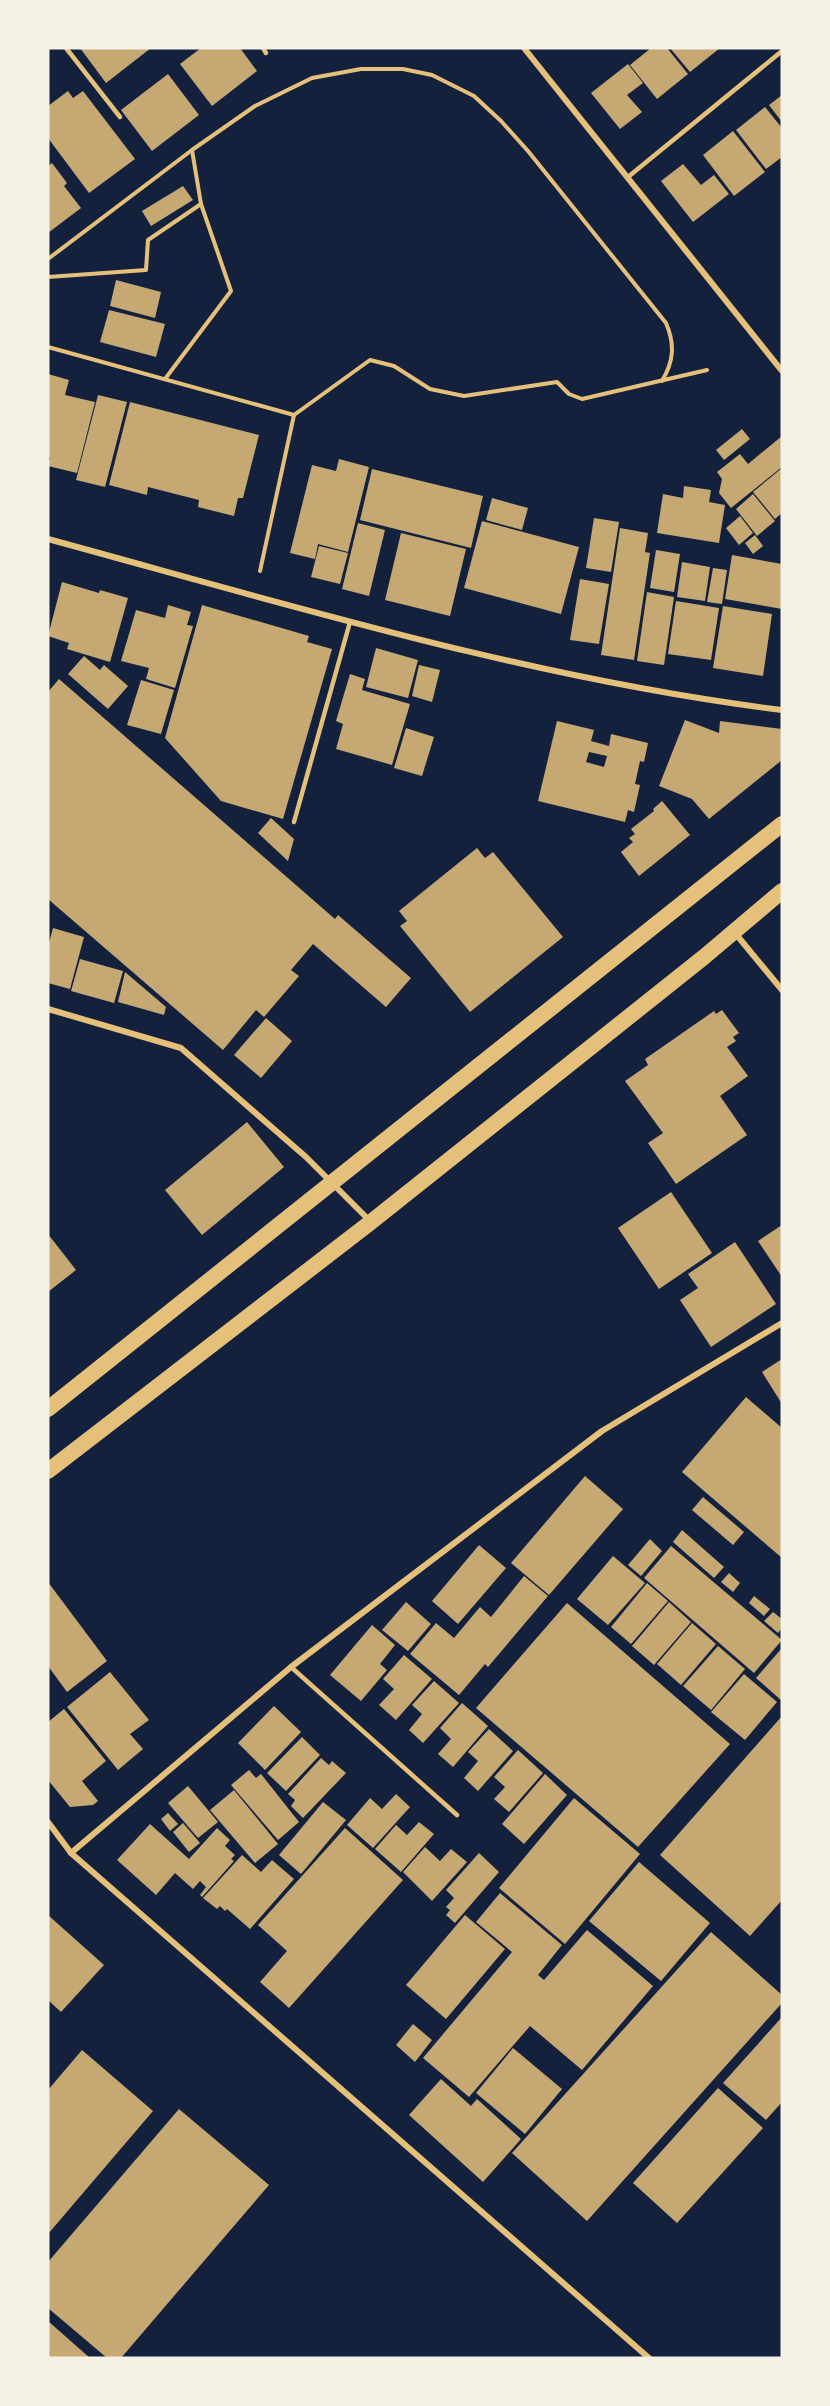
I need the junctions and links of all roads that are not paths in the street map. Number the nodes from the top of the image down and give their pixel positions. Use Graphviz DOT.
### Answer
graph roads {
  1 [pos="66,48"];
  2 [pos="262,48"];
  3 [pos="524,48"];
  4 [pos="782,51"];
  5 [pos="266,53"];
  6 [pos="120,117"];
  7 [pos="628,177"];
  8 [pos="782,370"];
  9 [pos="48,541"];
  10 [pos="350,622"];
  11 [pos="782,710"];
  12 [pos="294,822"];
  13 [pos="782,824"];
  14 [pos="782,891"];
  15 [pos="733,930"];
  16 [pos="782,990"];
  17 [pos="48,1009"];
  18 [pos="332,1183"];
  19 [pos="371,1222"];
  20 [pos="782,1323"];
  21 [pos="48,1409"];
  22 [pos="48,1471"];
  23 [pos="291,1667"];
  24 [pos="457,1815"];
  25 [pos="48,1822"];
  26 [pos="71,1853"];
  27 [pos="649,2358"];
  1 -- 6 [label="lane"];
  2 -- 5 [label="lane"];
  3 -- 7 [label="street"];
  4 -- 7 [label="lane"];
  7 -- 8 [label="street"];
  9 -- 10 [label="street"];
  10 -- 11 [label="street"];
  10 -- 12 [label="lane"];
  13 -- 18 [label="highway"];
  14 -- 15 [label="highway"];
  15 -- 16 [label="street"];
  15 -- 19 [label="highway"];
  17 -- 18 [label="street"];
  18 -- 19 [label="street"];
  18 -- 21 [label="highway"];
  19 -- 22 [label="highway"];
  20 -- 23 [label="street"];
  23 -- 24 [label="lane"];
  23 -- 26 [label="street"];
  25 -- 26 [label="street"];
  26 -- 27 [label="street"];
}
